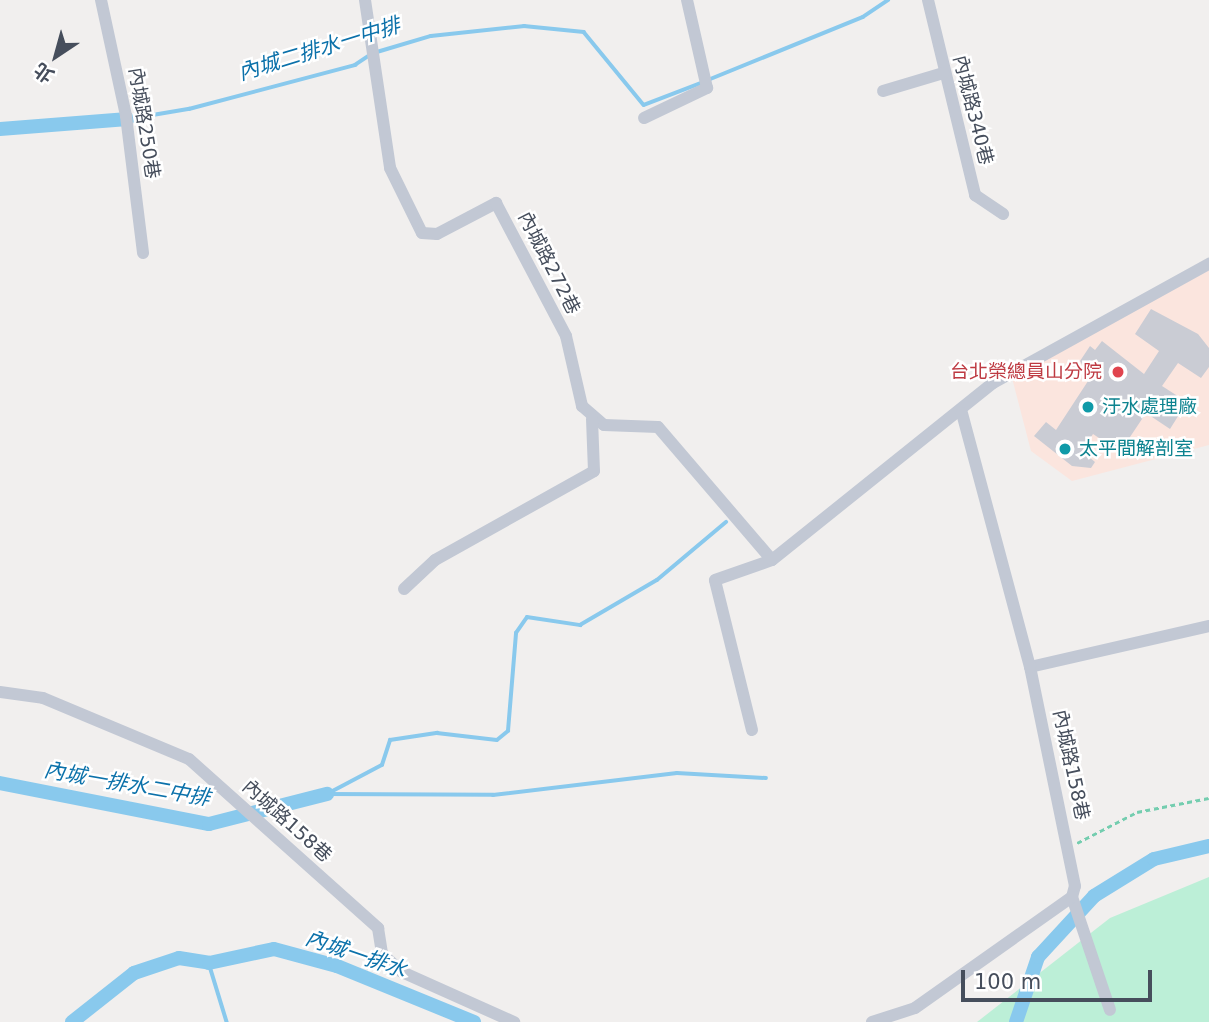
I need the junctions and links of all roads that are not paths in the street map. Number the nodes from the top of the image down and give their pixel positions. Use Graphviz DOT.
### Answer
graph roads {
  1 [pos="101,0"];
  2 [pos="365,0"];
  3 [pos="687,0"];
  4 [pos="928,0"];
  5 [pos="943,73"];
  6 [pos="883,90"];
  7 [pos="644,118"];
  8 [pos="1003,214"];
  9 [pos="143,253"];
  10 [pos="1209,264"];
  11 [pos="962,413"];
  12 [pos="592,419"];
  13 [pos="772,559"];
  14 [pos="404,589"];
  15 [pos="1209,626"];
  16 [pos="1030,667"];
  17 [pos="0,692"];
  18 [pos="752,730"];
  19 [pos="1073,901"];
  20 [pos="1110,1010"];
  21 [pos="514,1022"];
  22 [pos="872,1022"];
  1 -- 9 [label="street, 內城路250巷"];
  2 -- 12 [label="street, 內城路272巷"];
  3 -- 7 [label="street"];
  4 -- 5 [label="street, 內城路340巷"];
  5 -- 6 [label="street"];
  5 -- 8 [label="street, 內城路340巷"];
  10 -- 11 [label="street"];
  11 -- 13 [label="street"];
  11 -- 16 [label="street, 內城路158巷"];
  12 -- 13 [label="street"];
  12 -- 14 [label="street"];
  13 -- 18 [label="street"];
  15 -- 16 [label="street"];
  16 -- 19 [label="street, 內城路158巷"];
  17 -- 21 [label="street, 內城路158巷"];
  19 -- 20 [label="street, 內城路158巷"];
  19 -- 22 [label="street"];
}
